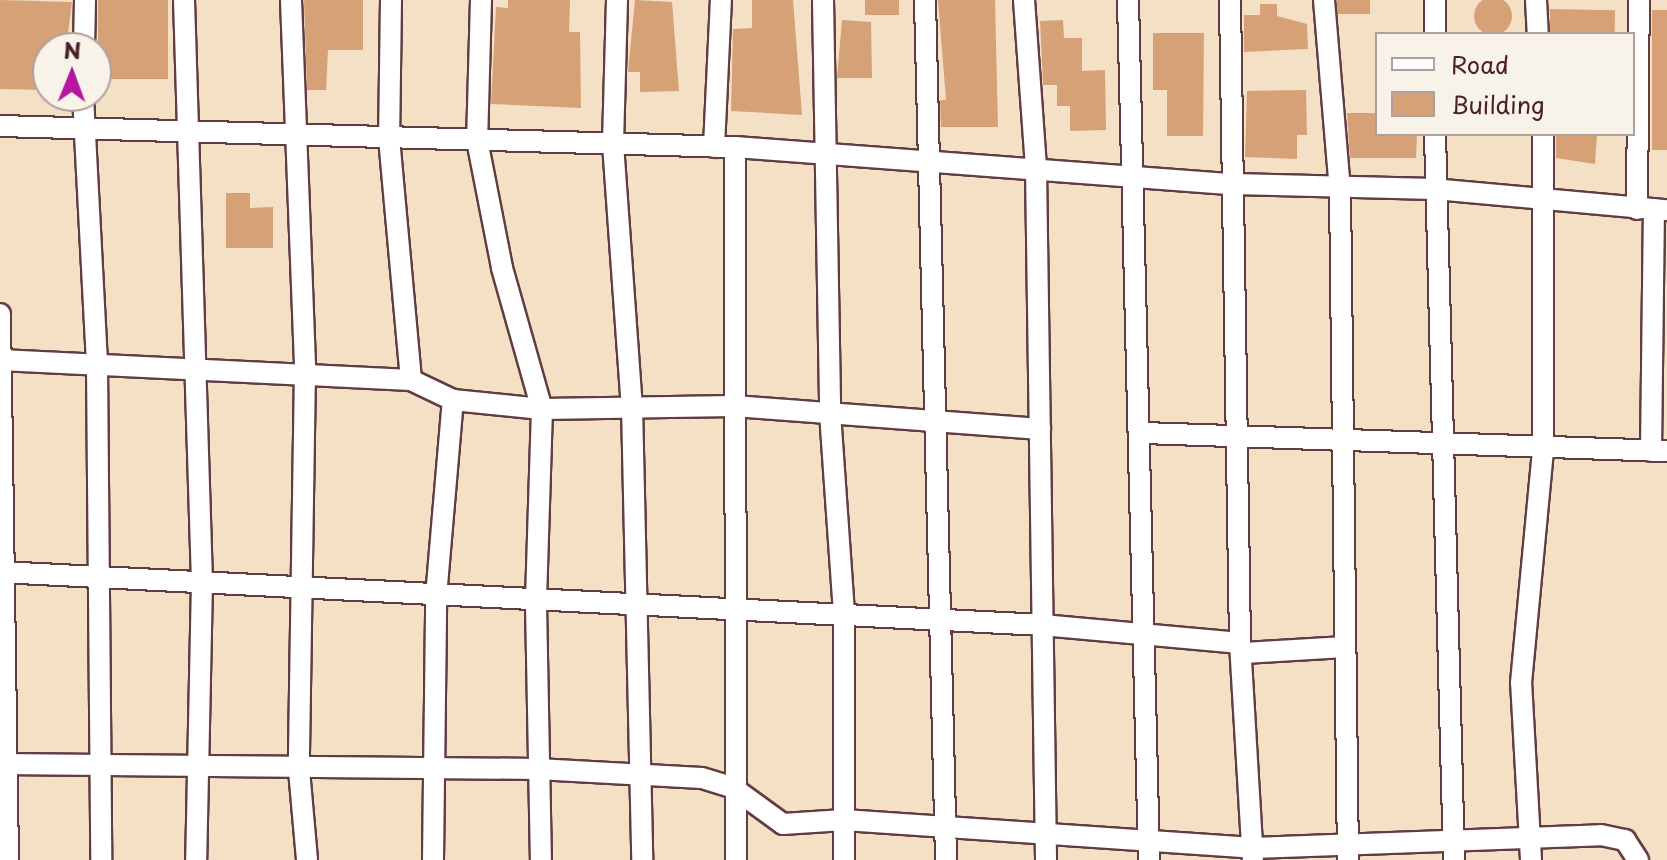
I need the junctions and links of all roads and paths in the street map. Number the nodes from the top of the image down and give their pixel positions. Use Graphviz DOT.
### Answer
graph roads {
  1 [pos="85,0"];
  2 [pos="184,0"];
  3 [pos="291,0"];
  4 [pos="391,0"];
  5 [pos="481,0"];
  6 [pos="617,0"];
  7 [pos="721,0"];
  8 [pos="823,0"];
  9 [pos="925,0"];
  10 [pos="1024,0"];
  11 [pos="1128,0"];
  12 [pos="1230,0"];
  13 [pos="1324,0"];
  14 [pos="1435,0"];
  15 [pos="1536,0"];
  16 [pos="1639,0"];
  17 [pos="84,32"];
  18 [pos="1435,32"];
  19 [pos="1538,32"];
  20 [pos="83,112"];
  21 [pos="0,126"];
  22 [pos="82,130"];
  23 [pos="185,134"];
  24 [pos="1435,136"];
  25 [pos="1543,136"];
  26 [pos="292,138"];
  27 [pos="389,138"];
  28 [pos="477,140"];
  29 [pos="613,144"];
  30 [pos="724,147"];
  31 [pos="824,158"];
  32 [pos="926,160"];
  33 [pos="1036,168"];
  34 [pos="1132,176"];
  35 [pos="1232,184"];
  36 [pos="1340,189"];
  37 [pos="1434,189"];
  38 [pos="1546,200"];
  39 [pos="1652,209"];
  40 [pos="0,314"];
  41 [pos="2,360"];
  42 [pos="97,365"];
  43 [pos="197,366"];
  44 [pos="305,371"];
  45 [pos="411,380"];
  46 [pos="453,400"];
  47 [pos="632,406"];
  48 [pos="734,406"];
  49 [pos="542,409"];
  50 [pos="830,413"];
  51 [pos="933,421"];
  52 [pos="1040,429"];
  53 [pos="1143,433"];
  54 [pos="1242,438"];
  55 [pos="1341,442"];
  56 [pos="1442,444"];
  57 [pos="1543,449"];
  58 [pos="1659,451"];
  59 [pos="3,572"];
  60 [pos="97,576"];
  61 [pos="202,582"];
  62 [pos="300,586"];
  63 [pos="436,597"];
  64 [pos="536,604"];
  65 [pos="637,608"];
  66 [pos="739,614"];
  67 [pos="844,614"];
  68 [pos="943,620"];
  69 [pos="1042,625"];
  70 [pos="1145,633"];
  71 [pos="1345,647"];
  72 [pos="1242,648"];
  73 [pos="98,763"];
  74 [pos="3,764"];
  75 [pos="196,764"];
  76 [pos="433,767"];
  77 [pos="537,769"];
  78 [pos="299,770"];
  79 [pos="638,775"];
  80 [pos="732,787"];
  81 [pos="844,820"];
  82 [pos="947,832"];
  83 [pos="1046,835"];
  84 [pos="1529,835"];
  85 [pos="1453,839"];
  86 [pos="1348,850"];
  87 [pos="1149,851"];
  88 [pos="1253,854"];
  89 [pos="8,860"];
  90 [pos="101,860"];
  91 [pos="196,860"];
  92 [pos="307,860"];
  93 [pos="433,860"];
  94 [pos="541,860"];
  95 [pos="642,860"];
  96 [pos="736,860"];
  97 [pos="844,860"];
  98 [pos="946,860"];
  99 [pos="1046,860"];
  100 [pos="1454,860"];
  101 [pos="1531,860"];
  102 [pos="1638,860"];
  1 -- 17 [label="street"];
  2 -- 23 [label="street"];
  3 -- 26 [label="street"];
  4 -- 27 [label="street"];
  5 -- 28 [label="street"];
  6 -- 29 [label="street"];
  7 -- 30 [label="street"];
  8 -- 31 [label="street"];
  9 -- 32 [label="street"];
  10 -- 33 [label="street"];
  11 -- 34 [label="street"];
  12 -- 35 [label="street"];
  13 -- 36 [label="street"];
  14 -- 18 [label="street"];
  15 -- 19 [label="street"];
  16 -- 39 [label="street"];
  20 -- 22 [label="street"];
  21 -- 22 [label="street"];
  22 -- 23 [label="street"];
  22 -- 42 [label="street"];
  23 -- 26 [label="street"];
  23 -- 43 [label="street"];
  24 -- 37 [label="street"];
  25 -- 38 [label="street"];
  26 -- 27 [label="street"];
  26 -- 44 [label="street"];
  27 -- 28 [label="street"];
  27 -- 45 [label="street"];
  28 -- 29 [label="street"];
  28 -- 49 [label="street"];
  29 -- 30 [label="street"];
  29 -- 47 [label="street"];
  30 -- 31 [label="street"];
  30 -- 48 [label="street"];
  31 -- 32 [label="street"];
  31 -- 50 [label="street"];
  32 -- 33 [label="street"];
  32 -- 51 [label="street"];
  33 -- 34 [label="street"];
  33 -- 52 [label="street"];
  34 -- 35 [label="street"];
  34 -- 53 [label="street"];
  35 -- 36 [label="street"];
  35 -- 54 [label="street"];
  36 -- 37 [label="street"];
  36 -- 55 [label="street"];
  37 -- 38 [label="street"];
  37 -- 56 [label="street"];
  38 -- 39 [label="street"];
  38 -- 57 [label="street"];
  39 -- 58 [label="street"];
  40 -- 41 [label="street"];
  41 -- 42 [label="street"];
  41 -- 59 [label="street"];
  42 -- 43 [label="street"];
  42 -- 60 [label="street"];
  43 -- 44 [label="street"];
  43 -- 61 [label="street"];
  44 -- 45 [label="street"];
  44 -- 62 [label="street"];
  45 -- 46 [label="street"];
  46 -- 49 [label="street"];
  46 -- 63 [label="street"];
  47 -- 48 [label="street"];
  47 -- 49 [label="street"];
  47 -- 65 [label="street"];
  48 -- 50 [label="street"];
  48 -- 66 [label="street"];
  49 -- 64 [label="street"];
  50 -- 51 [label="street"];
  50 -- 67 [label="street"];
  51 -- 52 [label="street"];
  51 -- 68 [label="street"];
  52 -- 69 [label="street"];
  53 -- 54 [label="street"];
  53 -- 70 [label="street"];
  54 -- 55 [label="street"];
  54 -- 72 [label="street"];
  55 -- 56 [label="street"];
  55 -- 71 [label="street"];
  56 -- 57 [label="street"];
  56 -- 85 [label="street"];
  57 -- 58 [label="street"];
  57 -- 84 [label="street"];
  59 -- 60 [label="street"];
  59 -- 74 [label="street"];
  60 -- 61 [label="street"];
  60 -- 73 [label="street"];
  61 -- 62 [label="street"];
  61 -- 75 [label="street"];
  62 -- 63 [label="street"];
  62 -- 78 [label="street"];
  63 -- 64 [label="street"];
  63 -- 76 [label="street"];
  64 -- 65 [label="street"];
  64 -- 77 [label="street"];
  65 -- 66 [label="street"];
  65 -- 79 [label="street"];
  66 -- 67 [label="street"];
  66 -- 80 [label="street"];
  67 -- 68 [label="street"];
  67 -- 81 [label="street"];
  68 -- 69 [label="street"];
  68 -- 82 [label="street"];
  69 -- 70 [label="street"];
  69 -- 83 [label="street"];
  70 -- 72 [label="street"];
  70 -- 87 [label="street"];
  71 -- 72 [label="street"];
  71 -- 86 [label="street"];
  72 -- 88 [label="street"];
  73 -- 74 [label="street"];
  73 -- 75 [label="street"];
  73 -- 90 [label="street"];
  74 -- 89 [label="street"];
  75 -- 78 [label="street"];
  75 -- 91 [label="street"];
  76 -- 77 [label="street"];
  76 -- 78 [label="street"];
  76 -- 93 [label="street"];
  77 -- 79 [label="street"];
  77 -- 94 [label="street"];
  78 -- 92 [label="street"];
  79 -- 80 [label="street"];
  79 -- 95 [label="street"];
  80 -- 81 [label="street"];
  80 -- 96 [label="street"];
  81 -- 82 [label="street"];
  81 -- 97 [label="street"];
  82 -- 83 [label="street"];
  82 -- 98 [label="street"];
  83 -- 87 [label="street"];
  83 -- 99 [label="street"];
  84 -- 85 [label="street"];
  84 -- 101 [label="street"];
  84 -- 102 [label="street"];
  85 -- 86 [label="street"];
  85 -- 100 [label="street"];
  86 -- 88 [label="street"];
  87 -- 88 [label="street"];
}
